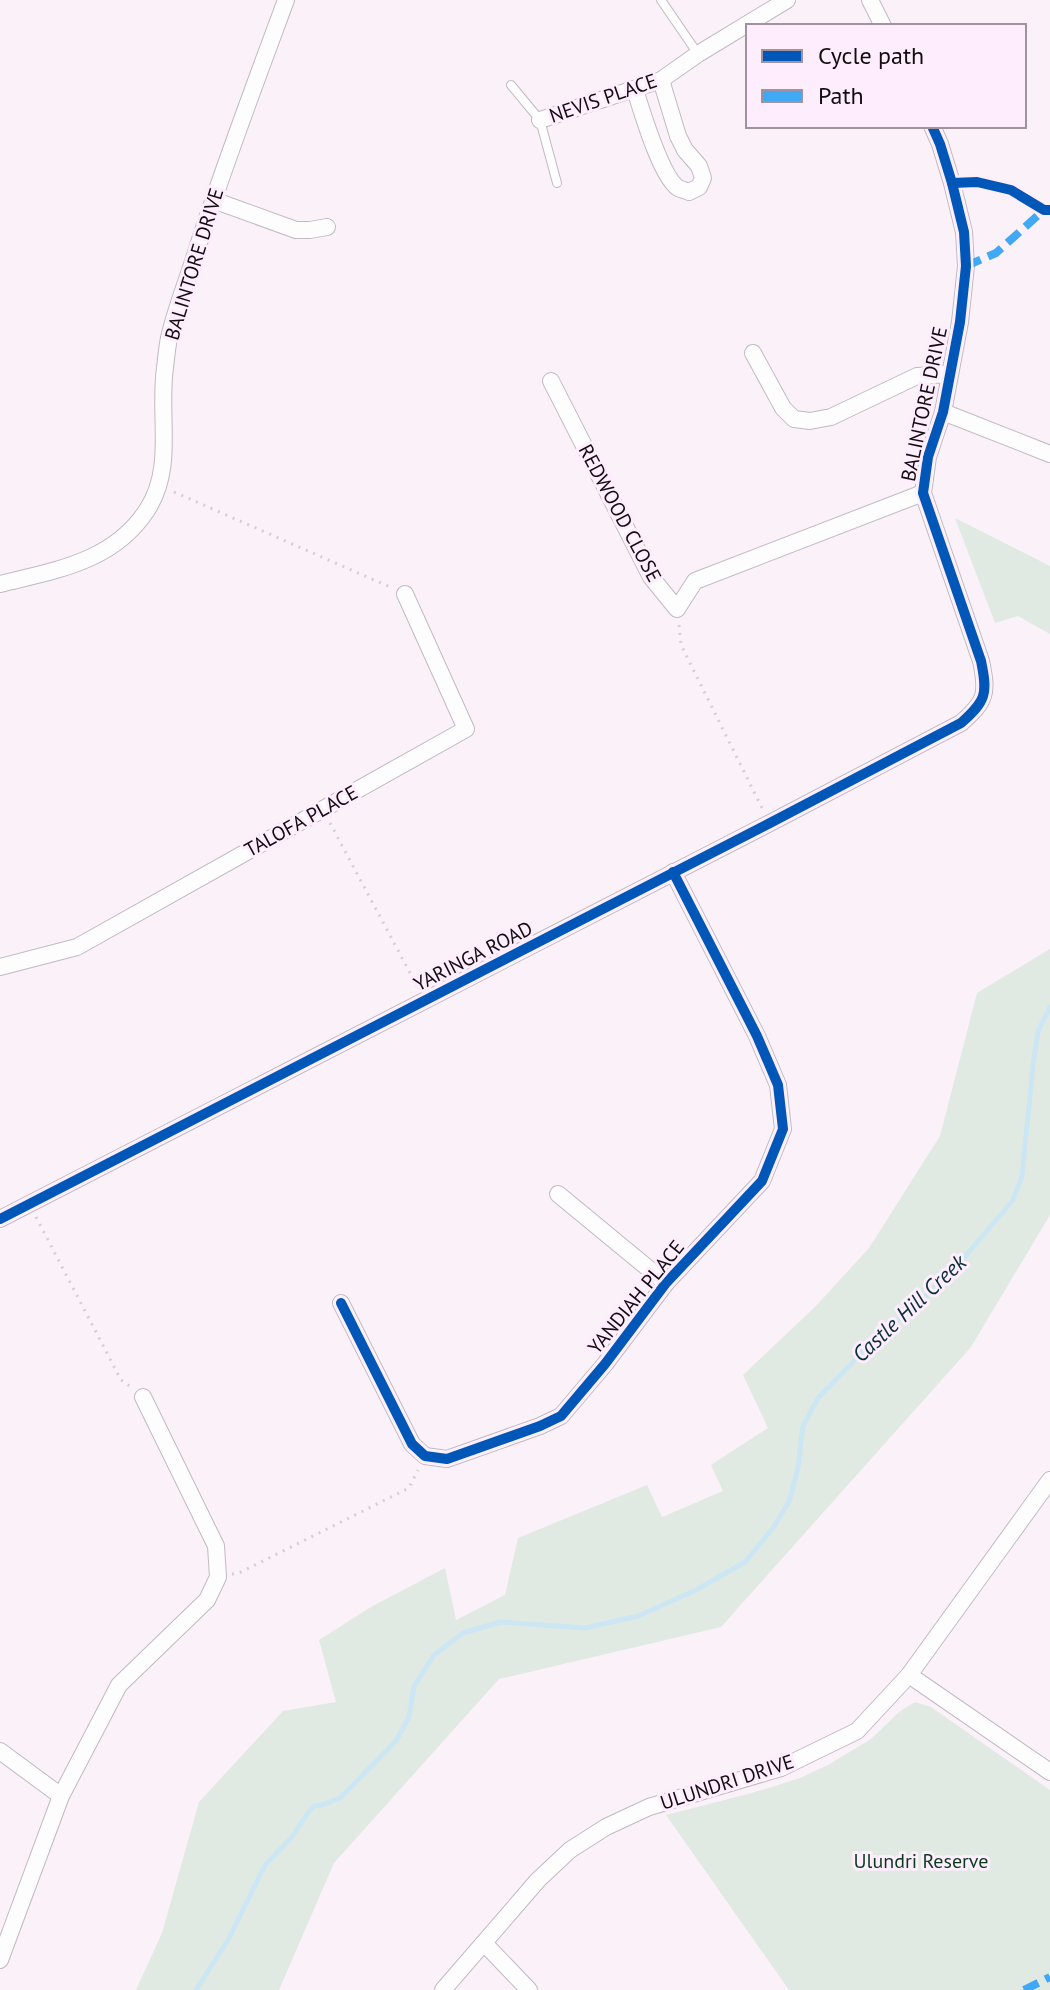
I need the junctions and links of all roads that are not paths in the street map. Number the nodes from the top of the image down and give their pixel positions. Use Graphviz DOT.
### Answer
graph roads {
  1 [pos="286,0"];
  2 [pos="661,0"];
  3 [pos="787,0"];
  4 [pos="870,0"];
  5 [pos="747,24"];
  6 [pos="882,24"];
  7 [pos="746,25"];
  8 [pos="698,54"];
  9 [pos="661,80"];
  10 [pos="511,85"];
  11 [pos="635,90"];
  12 [pos="540,120"];
  13 [pos="933,128"];
  14 [pos="557,183"];
  15 [pos="213,200"];
  16 [pos="327,227"];
  17 [pos="753,353"];
  18 [pos="949,374"];
  19 [pos="551,381"];
  20 [pos="943,412"];
  21 [pos="1050,454"];
  22 [pos="923,493"];
  23 [pos="0,584"];
  24 [pos="405,594"];
  25 [pos="961,723"];
  26 [pos="673,872"];
  27 [pos="0,967"];
  28 [pos="558,1194"];
  29 [pos="0,1219"];
  30 [pos="666,1283"];
  31 [pos="341,1303"];
  32 [pos="143,1397"];
  33 [pos="1050,1480"];
  34 [pos="909,1675"];
  35 [pos="0,1751"];
  36 [pos="1050,1772"];
  37 [pos="61,1796"];
  38 [pos="484,1943"];
  39 [pos="0,1960"];
  40 [pos="443,1990"];
  41 [pos="529,1990"];
  1 -- 15 [label="street, BALINTORE DRIVE"];
  2 -- 8 [label="lane"];
  3 -- 5 [label="street, NEVIS PLACE"];
  4 -- 6 [label="street"];
  7 -- 8 [label="street, NEVIS PLACE"];
  8 -- 9 [label="street, NEVIS PLACE"];
  9 -- 11 [label="street, NEVIS PLACE"];
  9 -- 11 [label="street"];
  10 -- 12 [label="lane, NEVIS PLACE"];
  11 -- 12 [label="street, NEVIS PLACE"];
  12 -- 14 [label="lane, NEVIS PLACE"];
  13 -- 18 [label="street, BALINTORE DRIVE"];
  15 -- 16 [label="street"];
  15 -- 23 [label="street, BALINTORE DRIVE"];
  17 -- 18 [label="street"];
  18 -- 20 [label="street, BALINTORE DRIVE"];
  19 -- 22 [label="street, REDWOOD CLOSE"];
  20 -- 21 [label="street"];
  20 -- 22 [label="street, BALINTORE DRIVE"];
  22 -- 25 [label="street, BALINTORE DRIVE"];
  24 -- 27 [label="street, TALOFA PLACE"];
  25 -- 26 [label="street, YARINGA ROAD"];
  26 -- 29 [label="street, YARINGA ROAD"];
  26 -- 30 [label="street, YANDIAH PLACE"];
  28 -- 30 [label="street"];
  30 -- 31 [label="street, YANDIAH PLACE"];
  32 -- 37 [label="street"];
  33 -- 34 [label="street, ULUNDRI DRIVE"];
  34 -- 36 [label="street"];
  34 -- 38 [label="street, ULUNDRI DRIVE"];
  35 -- 37 [label="street"];
  37 -- 39 [label="street"];
  38 -- 40 [label="street, ULUNDRI DRIVE"];
  38 -- 41 [label="street"];
}
